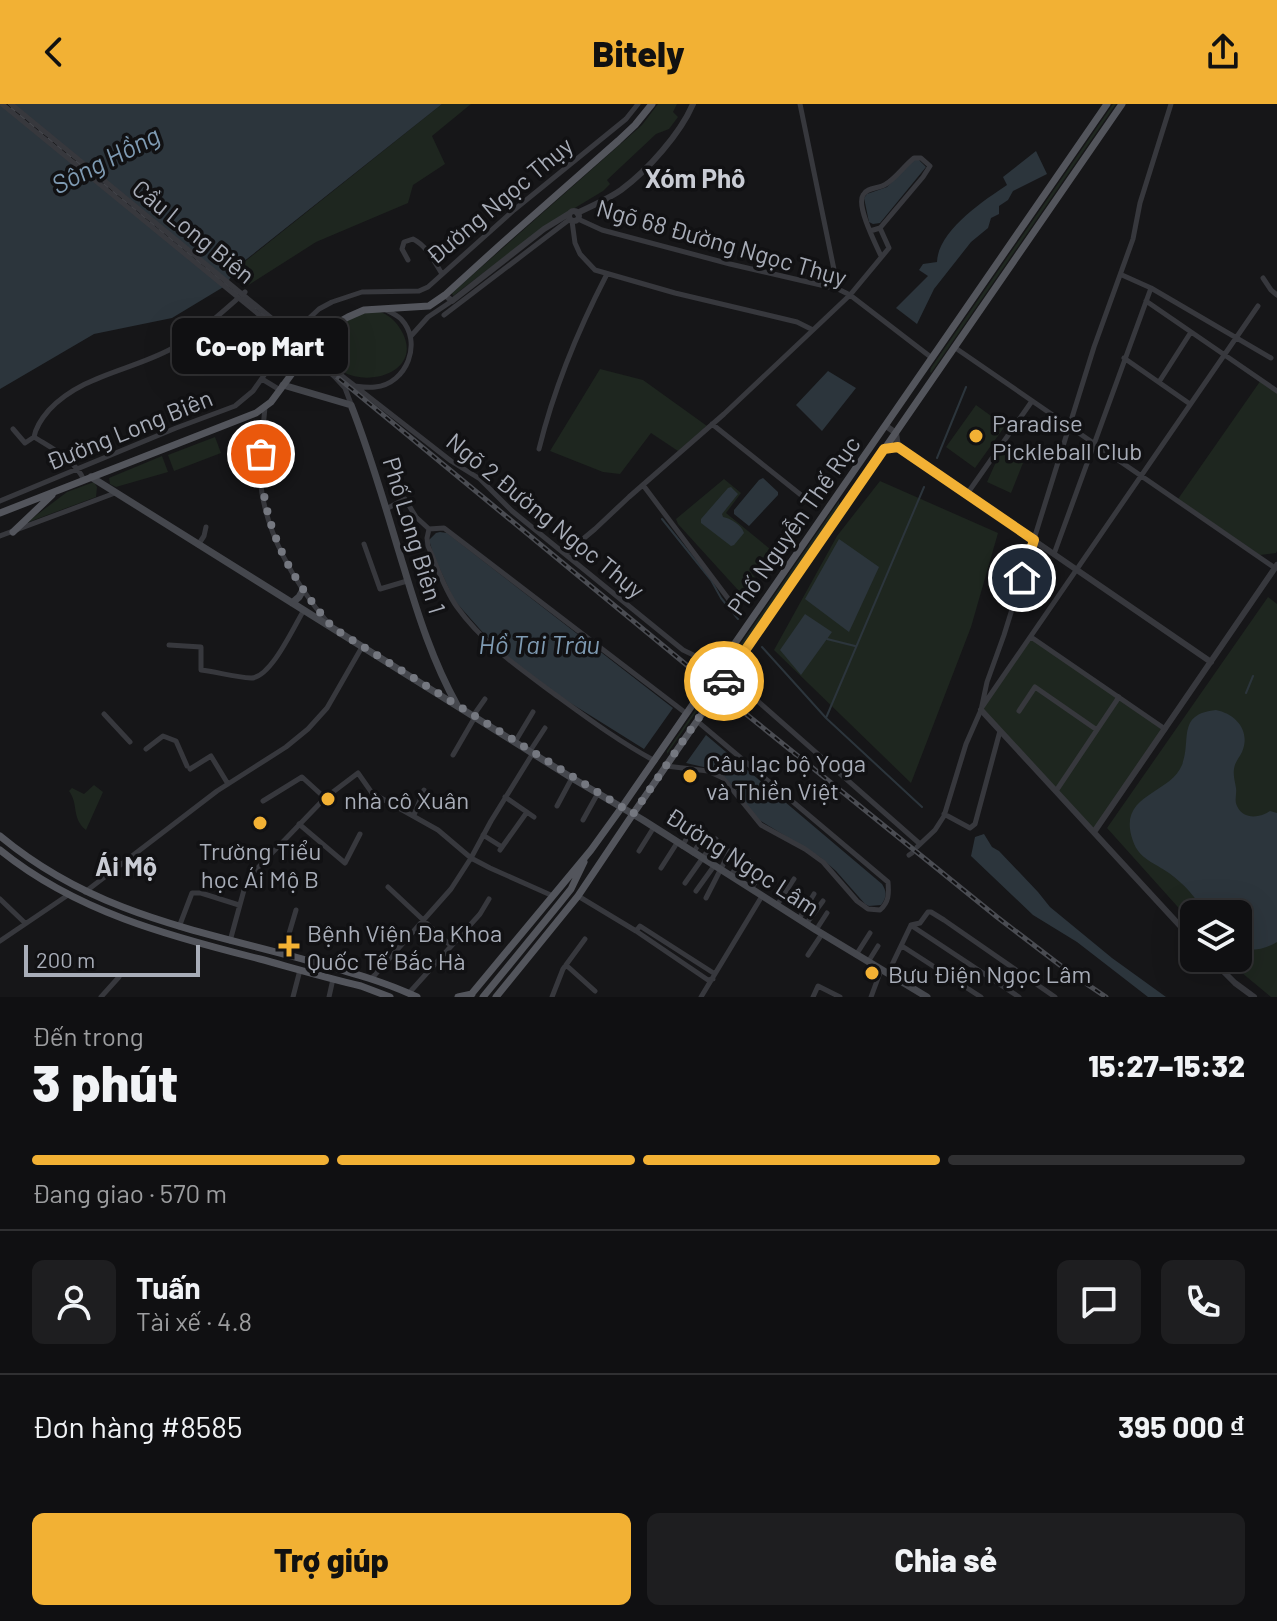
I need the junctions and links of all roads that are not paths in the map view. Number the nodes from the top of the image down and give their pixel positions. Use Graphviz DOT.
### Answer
graph roads {
  1 [pos="2,104"];
  2 [pos="11,104"];
  3 [pos="638,104"];
  4 [pos="652,104"];
  5 [pos="693,104"];
  6 [pos="800,104"];
  7 [pos="1107,104"];
  8 [pos="1122,104"];
  9 [pos="1171,104"];
  10 [pos="573,217"];
  11 [pos="880,228"];
  12 [pos="870,231"];
  13 [pos="881,256"];
  14 [pos="408,260"];
  15 [pos="442,274"];
  16 [pos="607,274"];
  17 [pos="1122,275"];
  18 [pos="1263,278"];
  19 [pos="1151,288"];
  20 [pos="838,289"];
  21 [pos="245,292"];
  22 [pos="445,295"];
  23 [pos="850,295"];
  24 [pos="1277,295"];
  25 [pos="1146,300"];
  26 [pos="452,301"];
  27 [pos="429,306"];
  28 [pos="1258,306"];
  29 [pos="381,308"];
  30 [pos="444,315"];
  31 [pos="428,317"];
  32 [pos="813,330"];
  33 [pos="1191,332"];
  34 [pos="411,336"];
  35 [pos="1236,337"];
  36 [pos="290,338"];
  37 [pos="954,347"];
  38 [pos="1224,355"];
  39 [pos="932,358"];
  40 [pos="1124,358"];
  41 [pos="1271,358"];
  42 [pos="336,374"];
  43 [pos="262,379"];
  44 [pos="1159,382"];
  45 [pos="354,385"];
  46 [pos="281,388"];
  47 [pos="1277,391"];
  48 [pos="1032,401"];
  49 [pos="1190,404"];
  50 [pos="351,405"];
  51 [pos="265,407"];
  52 [pos="712,424"];
  53 [pos="886,426"];
  54 [pos="1070,427"];
  55 [pos="13,429"];
  56 [pos="896,433"];
  57 [pos="34,437"];
  58 [pos="874,442"];
  59 [pos="1095,444"];
  60 [pos="898,447"];
  61 [pos="539,449"];
  62 [pos="884,449"];
  63 [pos="79,469"];
  64 [pos="1141,476"];
  65 [pos="88,478"];
  66 [pos="643,485"];
  67 [pos="57,491"];
  68 [pos="116,493"];
  69 [pos="967,494"];
  70 [pos="801,495"];
  71 [pos="0,501"];
  72 [pos="386,509"];
  73 [pos="0,513"];
  74 [pos="206,527"];
  75 [pos="429,529"];
  76 [pos="13,532"];
  77 [pos="0,536"];
  78 [pos="1034,540"];
  79 [pos="364,544"];
  80 [pos="198,545"];
  81 [pos="565,554"];
  82 [pos="1054,554"];
  83 [pos="1276,567"];
  84 [pos="1077,570"];
  85 [pos="407,581"];
  86 [pos="303,590"];
  87 [pos="292,603"];
  88 [pos="736,609"];
  89 [pos="304,610"];
  90 [pos="333,628"];
  91 [pos="1031,637"];
  92 [pos="169,645"];
  93 [pos="362,647"];
  94 [pos="1211,662"];
  95 [pos="719,668"];
  96 [pos="440,674"];
  97 [pos="728,675"];
  98 [pos="430,688"];
  99 [pos="1119,697"];
  100 [pos="485,699"];
  101 [pos="458,706"];
  102 [pos="981,710"];
  103 [pos="1019,711"];
  104 [pos="533,712"];
  105 [pos="104,714"];
  106 [pos="687,714"];
  107 [pos="474,716"];
  108 [pos="697,721"];
  109 [pos="545,728"];
  110 [pos="1165,729"];
  111 [pos="1097,730"];
  112 [pos="1000,731"];
  113 [pos="130,742"];
  114 [pos="515,742"];
  115 [pos="146,749"];
  116 [pos="532,752"];
  117 [pos="453,755"];
  118 [pos="655,761"];
  119 [pos="666,766"];
  120 [pos="572,778"];
  121 [pos="228,784"];
  122 [pos="424,790"];
  123 [pos="1056,791"];
  124 [pos="598,793"];
  125 [pos="505,797"];
  126 [pos="325,798"];
  127 [pos="263,801"];
  128 [pos="557,806"];
  129 [pos="622,807"];
  130 [pos="527,812"];
  131 [pos="633,814"];
  132 [pos="944,814"];
  133 [pos="414,815"];
  134 [pos="534,817"];
  135 [pos="583,820"];
  136 [pos="299,824"];
  137 [pos="695,825"];
  138 [pos="654,827"];
  139 [pos="1094,832"];
  140 [pos="706,833"];
  141 [pos="360,834"];
  142 [pos="483,835"];
  143 [pos="0,836"];
  144 [pos="716,839"];
  145 [pos="679,844"];
  146 [pos="0,850"];
  147 [pos="591,850"];
  148 [pos="639,851"];
  149 [pos="730,851"];
  150 [pos="693,853"];
  151 [pos="744,857"];
  152 [pos="471,858"];
  153 [pos="603,858"];
  154 [pos="702,859"];
  155 [pos="750,861"];
  156 [pos="661,868"];
  157 [pos="717,868"];
  158 [pos="762,872"];
  159 [pos="734,878"];
  160 [pos="794,879"];
  161 [pos="685,883"];
  162 [pos="388,887"];
  163 [pos="571,889"];
  164 [pos="751,889"];
  165 [pos="696,891"];
  166 [pos="84,892"];
  167 [pos="814,894"];
  168 [pos="68,895"];
  169 [pos="553,896"];
  170 [pos="578,896"];
  171 [pos="762,896"];
  172 [pos="706,898"];
  173 [pos="0,899"];
  174 [pos="489,899"];
  175 [pos="823,901"];
  176 [pos="239,905"];
  177 [pos="777,905"];
  178 [pos="296,910"];
  179 [pos="827,913"];
  180 [pos="143,916"];
  181 [pos="423,919"];
  182 [pos="802,922"];
  183 [pos="25,924"];
  184 [pos="911,925"];
  185 [pos="140,926"];
  186 [pos="1180,926"];
  187 [pos="179,927"];
  188 [pos="819,932"];
  189 [pos="870,933"];
  190 [pos="585,939"];
  191 [pos="0,941"];
  192 [pos="230,941"];
  193 [pos="451,946"];
  194 [pos="878,946"];
  195 [pos="902,946"];
  196 [pos="283,954"];
  197 [pos="808,955"];
  198 [pos="856,955"];
  199 [pos="868,962"];
  200 [pos="566,965"];
  201 [pos="300,970"];
  202 [pos="884,972"];
  203 [pos="1224,972"];
  204 [pos="714,976"];
  205 [pos="119,977"];
  206 [pos="372,978"];
  207 [pos="333,979"];
  208 [pos="595,991"];
  209 [pos="413,995"];
  210 [pos="470,996"];
  211 [pos="919,996"];
  212 [pos="101,997"];
  213 [pos="293,997"];
  214 [pos="329,997"];
  215 [pos="390,997"];
  216 [pos="458,997"];
  217 [pos="483,997"];
  218 [pos="496,997"];
  219 [pos="552,997"];
  220 [pos="701,997"];
  221 [pos="813,997"];
  222 [pos="840,997"];
  223 [pos="871,997"];
  224 [pos="981,997"];
  225 [pos="1019,997"];
  226 [pos="1055,997"];
  227 [pos="1254,997"];
  1 -- 42 [label="street, Cầu Long Biên, bridge"];
  2 -- 42 [label="street, Cầu Long Biên, bridge"];
  3 -- 15 [label="street, Đường Ngọc Thụy"];
  4 -- 22 [label="main road, Đường Ngọc Thụy"];
  5 -- 10 [label="street, Đường Ngọc Thụy"];
  6 -- 20 [label="street"];
  7 -- 39 [label="main road, Phố Nguyễn Thế Rục"];
  8 -- 37 [label="main road, Phố Nguyễn Thế Rục"];
  9 -- 17 [label="street"];
  10 -- 16 [label="street"];
  10 -- 20 [label="street, Ngõ 68 Đường Ngọc Thụy"];
  10 -- 26 [label="street, Đường Ngọc Thụy"];
  10 -- 30 [label="street"];
  11 -- 12 [label="street"];
  11 -- 12 [label="street"];
  11 -- 13 [label="street"];
  12 -- 13 [label="street"];
  13 -- 23 [label="street"];
  14 -- 15 [label="street"];
  15 -- 36 [label="street, Đường Ngọc Thụy"];
  16 -- 32 [label="street"];
  16 -- 61 [label="street"];
  17 -- 19 [label="street"];
  17 -- 54 [label="street"];
  18 -- 24 [label="street"];
  19 -- 25 [label="street"];
  19 -- 35 [label="street"];
  20 -- 23 [label="street, Ngõ 68 Đường Ngọc Thụy"];
  21 -- 57 [label="street"];
  22 -- 26 [label="street, Đường Ngọc Thụy"];
  22 -- 27 [label="main road, Đường Ngọc Thụy"];
  23 -- 32 [label="street"];
  23 -- 39 [label="street, Ngõ 68 Đường Ngọc Thụy"];
  25 -- 33 [label="street"];
  25 -- 40 [label="street"];
  26 -- 31 [label="street, Đường Ngọc Thụy"];
  27 -- 29 [label="main road"];
  27 -- 31 [label="street"];
  28 -- 35 [label="street"];
  29 -- 34 [label="street"];
  29 -- 46 [label="main road"];
  31 -- 34 [label="street, Đường Ngọc Thụy"];
  32 -- 52 [label="street"];
  33 -- 38 [label="street"];
  33 -- 44 [label="street"];
  34 -- 45 [label="street, Đường Ngọc Thụy"];
  35 -- 38 [label="street"];
  35 -- 41 [label="street"];
  36 -- 43 [label="street, Đường Long Biên"];
  37 -- 48 [label="street"];
  37 -- 56 [label="main road, Phố Nguyễn Thế Rục"];
  38 -- 47 [label="street"];
  38 -- 49 [label="street"];
  39 -- 53 [label="main road, Phố Nguyễn Thế Rục"];
  40 -- 44 [label="street"];
  40 -- 59 [label="street"];
  42 -- 45 [label="street, Cầu Long Biên"];
  42 -- 50 [label="street, Phố Long Biên 1"];
  43 -- 46 [label="street"];
  43 -- 63 [label="street, Đường Long Biên"];
  44 -- 49 [label="street"];
  45 -- 81 [label="street, Ngõ 2 Đường Ngọc Thụy"];
  46 -- 50 [label="main road"];
  46 -- 51 [label="main road"];
  48 -- 54 [label="street"];
  48 -- 69 [label="street"];
  49 -- 64 [label="street"];
  50 -- 72 [label="main road, Phố Long Biên 1"];
  51 -- 65 [label="main road"];
  51 -- 86 [label="street"];
  52 -- 66 [label="street"];
  52 -- 70 [label="street"];
  53 -- 56 [label="street"];
  53 -- 58 [label="main road, Phố Nguyễn Thế Rục"];
  54 -- 59 [label="street"];
  54 -- 78 [label="street"];
  55 -- 57 [label="street"];
  56 -- 60 [label="street"];
  56 -- 62 [label="main road, Phố Nguyễn Thế Rục"];
  57 -- 63 [label="street"];
  58 -- 62 [label="street"];
  58 -- 95 [label="main road, Phố Nguyễn Thế Rục"];
  59 -- 64 [label="street"];
  59 -- 82 [label="street"];
  60 -- 62 [label="street"];
  60 -- 69 [label="street"];
  62 -- 97 [label="main road, Phố Nguyễn Thế Rục"];
  63 -- 65 [label="street"];
  63 -- 71 [label="street, Đường Long Biên"];
  64 -- 83 [label="street"];
  64 -- 84 [label="street"];
  65 -- 67 [label="main road"];
  65 -- 68 [label="main road, Đường Ngọc Lâm"];
  66 -- 81 [label="street"];
  66 -- 88 [label="street"];
  67 -- 73 [label="main road"];
  67 -- 76 [label="main road"];
  68 -- 76 [label="street"];
  68 -- 80 [label="main road, Đường Ngọc Lâm"];
  69 -- 78 [label="street"];
  72 -- 75 [label="street"];
  72 -- 85 [label="main road, Phố Long Biên 1"];
  74 -- 80 [label="street"];
  75 -- 106 [label="street"];
  75 -- 118 [label="street"];
  76 -- 77 [label="street"];
  78 -- 82 [label="street"];
  78 -- 102 [label="street"];
  79 -- 85 [label="street"];
  80 -- 87 [label="main road, Đường Ngọc Lâm"];
  81 -- 95 [label="street, Ngõ 2 Đường Ngọc Thụy"];
  82 -- 84 [label="street"];
  83 -- 94 [label="street"];
  84 -- 91 [label="street"];
  84 -- 94 [label="street"];
  85 -- 96 [label="main road, Phố Long Biên 1"];
  86 -- 87 [label="main road"];
  86 -- 90 [label="street"];
  87 -- 89 [label="main road, Đường Ngọc Lâm"];
  89 -- 90 [label="main road, Đường Ngọc Lâm"];
  89 -- 92 [label="street"];
  90 -- 93 [label="main road, Đường Ngọc Lâm"];
  91 -- 99 [label="street"];
  91 -- 102 [label="street"];
  93 -- 98 [label="main road, Đường Ngọc Lâm"];
  93 -- 121 [label="street"];
  94 -- 110 [label="street"];
  95 -- 106 [label="main road, Phố Nguyễn Thế Rục"];
  96 -- 98 [label="main road"];
  96 -- 101 [label="main road, Phố Long Biên 1"];
  97 -- 108 [label="main road, Phố Nguyễn Thế Rục"];
  97 -- 132 [label="street"];
  98 -- 101 [label="main road, Đường Ngọc Lâm"];
  99 -- 110 [label="street"];
  99 -- 111 [label="street"];
  100 -- 107 [label="street"];
  101 -- 107 [label="main road, Đường Ngọc Lâm"];
  102 -- 112 [label="street"];
  102 -- 132 [label="street"];
  103 -- 111 [label="street"];
  104 -- 114 [label="street"];
  105 -- 113 [label="street"];
  106 -- 118 [label="main road, Phố Nguyễn Thế Rục"];
  107 -- 114 [label="main road, Đường Ngọc Lâm"];
  107 -- 117 [label="street"];
  108 -- 119 [label="main road, Phố Nguyễn Thế Rục"];
  108 -- 119 [label="street"];
  109 -- 116 [label="street"];
  110 -- 139 [label="street"];
  111 -- 123 [label="street"];
  112 -- 123 [label="street"];
  112 -- 132 [label="street"];
  114 -- 116 [label="main road, Đường Ngọc Lâm"];
  115 -- 121 [label="street"];
  116 -- 120 [label="main road, Đường Ngọc Lâm"];
  116 -- 125 [label="street"];
  118 -- 129 [label="main road, Phố Nguyễn Thế Rục"];
  119 -- 131 [label="main road, Phố Nguyễn Thế Rục"];
  120 -- 124 [label="main road, Đường Ngọc Lâm"];
  120 -- 128 [label="street"];
  121 -- 166 [label="street"];
  122 -- 133 [label="street"];
  123 -- 139 [label="street"];
  124 -- 129 [label="main road, Đường Ngọc Lâm"];
  124 -- 135 [label="street"];
  125 -- 130 [label="street"];
  125 -- 142 [label="street"];
  126 -- 127 [label="street"];
  126 -- 133 [label="street"];
  126 -- 136 [label="street"];
  129 -- 131 [label="main road, Đường Ngọc Lâm"];
  129 -- 147 [label="main road, Phố Nguyễn Thế Rục"];
  130 -- 134 [label="street"];
  130 -- 142 [label="street"];
  131 -- 138 [label="main road, Đường Ngọc Lâm"];
  131 -- 153 [label="main road, Phố Nguyễn Thế Rục"];
  133 -- 152 [label="street"];
  136 -- 141 [label="street"];
  136 -- 176 [label="street"];
  137 -- 145 [label="street"];
  138 -- 145 [label="main road, Đường Ngọc Lâm"];
  138 -- 148 [label="street"];
  139 -- 186 [label="street"];
  140 -- 150 [label="street"];
  142 -- 152 [label="street"];
  143 -- 166 [label="main road"];
  144 -- 154 [label="street"];
  145 -- 150 [label="main road, Đường Ngọc Lâm"];
  145 -- 156 [label="street"];
  146 -- 168 [label="main road"];
  147 -- 163 [label="main road"];
  147 -- 169 [label="main road, Phố Nguyễn Thế Rục"];
  149 -- 157 [label="street"];
  150 -- 154 [label="main road, Đường Ngọc Lâm"];
  151 -- 159 [label="street"];
  152 -- 169 [label="street"];
  152 -- 181 [label="street"];
  153 -- 163 [label="main road"];
  153 -- 170 [label="main road, Phố Nguyễn Thế Rục"];
  154 -- 157 [label="main road, Đường Ngọc Lâm"];
  154 -- 161 [label="street"];
  155 -- 159 [label="street"];
  157 -- 159 [label="main road, Đường Ngọc Lâm"];
  157 -- 165 [label="street"];
  157 -- 172 [label="street"];
  158 -- 164 [label="street"];
  159 -- 164 [label="main road, Đường Ngọc Lâm"];
  160 -- 177 [label="street"];
  162 -- 181 [label="street"];
  163 -- 217 [label="main road"];
  164 -- 171 [label="main road, Đường Ngọc Lâm"];
  166 -- 180 [label="main road"];
  167 -- 182 [label="street"];
  168 -- 183 [label="street"];
  168 -- 185 [label="main road"];
  169 -- 210 [label="main road, Phố Nguyễn Thế Rục"];
  170 -- 204 [label="street"];
  170 -- 218 [label="main road, Phố Nguyễn Thế Rục"];
  171 -- 177 [label="main road, Đường Ngọc Lâm"];
  171 -- 204 [label="street"];
  173 -- 183 [label="street"];
  174 -- 193 [label="street"];
  175 -- 182 [label="street"];
  176 -- 187 [label="street"];
  176 -- 192 [label="street"];
  177 -- 182 [label="main road, Đường Ngọc Lâm"];
  178 -- 196 [label="street"];
  179 -- 188 [label="street"];
  180 -- 185 [label="main road"];
  180 -- 187 [label="main road"];
  181 -- 193 [label="street"];
  181 -- 206 [label="street"];
  182 -- 188 [label="main road, Đường Ngọc Lâm"];
  183 -- 191 [label="street"];
  184 -- 195 [label="street"];
  184 -- 225 [label="street"];
  184 -- 226 [label="street"];
  185 -- 201 [label="main road"];
  187 -- 192 [label="main road"];
  188 -- 197 [label="street"];
  188 -- 198 [label="main road, Đường Ngọc Lâm"];
  189 -- 198 [label="street"];
  190 -- 200 [label="street"];
  192 -- 196 [label="main road"];
  193 -- 209 [label="street"];
  194 -- 199 [label="street"];
  195 -- 202 [label="street"];
  195 -- 224 [label="street"];
  196 -- 206 [label="main road"];
  198 -- 199 [label="main road, Đường Ngọc Lâm"];
  199 -- 202 [label="main road, Đường Ngọc Lâm"];
  200 -- 208 [label="street"];
  200 -- 219 [label="street"];
  201 -- 207 [label="main road"];
  201 -- 213 [label="street"];
  202 -- 211 [label="main road, Đường Ngọc Lâm"];
  202 -- 223 [label="street"];
  203 -- 227 [label="street"];
  204 -- 220 [label="street"];
  205 -- 212 [label="street"];
  206 -- 209 [label="main road"];
  207 -- 214 [label="street"];
  207 -- 215 [label="main road"];
  210 -- 216 [label="main road"];
  221 -- 222 [label="street"];
}
